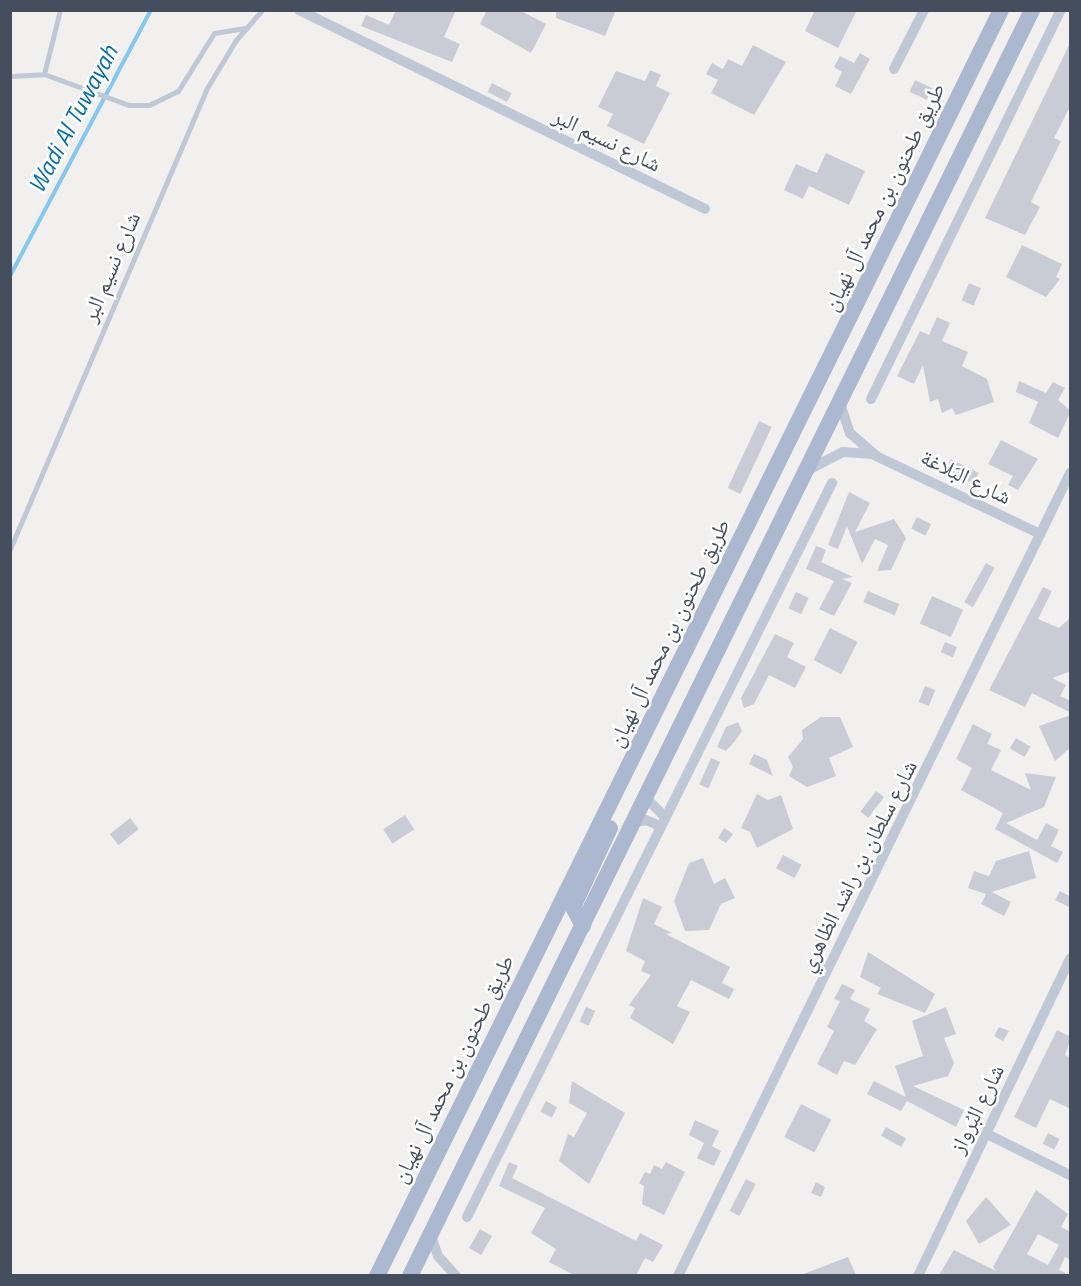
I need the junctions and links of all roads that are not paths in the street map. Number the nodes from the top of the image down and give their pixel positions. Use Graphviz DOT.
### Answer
graph roads {
  1 [pos="60,10"];
  2 [pos="262,10"];
  3 [pos="299,10"];
  4 [pos="924,10"];
  5 [pos="1032,10"];
  6 [pos="1061,10"];
  7 [pos="997,14"];
  8 [pos="247,28"];
  9 [pos="894,69"];
  10 [pos="44,74"];
  11 [pos="10,76"];
  12 [pos="705,209"];
  13 [pos="872,399"];
  14 [pos="840,403"];
  15 [pos="876,456"];
  16 [pos="806,471"];
  17 [pos="1071,473"];
  18 [pos="832,483"];
  19 [pos="1040,534"];
  20 [pos="10,549"];
  21 [pos="630,762"];
  22 [pos="644,796"];
  23 [pos="662,822"];
  24 [pos="631,823"];
  25 [pos="583,926"];
  26 [pos="1071,959"];
  27 [pos="987,1134"];
  28 [pos="1071,1175"];
  29 [pos="467,1217"];
  30 [pos="430,1233"];
  31 [pos="377,1275"];
  32 [pos="410,1275"];
  33 [pos="456,1275"];
  34 [pos="678,1275"];
  35 [pos="918,1275"];
  1 -- 10 [label="lane"];
  2 -- 8 [label="lane, شارع نسيم البر"];
  3 -- 12 [label="street, شارع نسيم البر"];
  4 -- 9 [label="street"];
  5 -- 14 [label="main road"];
  6 -- 13 [label="street"];
  7 -- 21 [label="main road, طريق طحنون بن محمد آل نهيان"];
  8 -- 10 [label="lane"];
  8 -- 20 [label="lane, شارع نسيم البر"];
  10 -- 11 [label="lane"];
  14 -- 15 [label="street, شارع البَلاغة"];
  14 -- 16 [label="main road"];
  15 -- 16 [label="street, شارع البَلاغة"];
  15 -- 19 [label="street, شارع البَلاغة"];
  16 -- 22 [label="main road"];
  17 -- 19 [label="street, شارع سلطان بن راشد الظاهري"];
  18 -- 23 [label="street"];
  19 -- 34 [label="street, شارع سلطان بن راشد الظاهري"];
  21 -- 25 [label="main road"];
  21 -- 31 [label="main road, طريق طحنون بن محمد آل نهيان"];
  22 -- 23 [label="street"];
  22 -- 24 [label="main road"];
  23 -- 24 [label="street"];
  23 -- 29 [label="street"];
  24 -- 25 [label="main road"];
  25 -- 30 [label="main road"];
  26 -- 27 [label="street, شارع البُرواز"];
  27 -- 28 [label="street"];
  27 -- 35 [label="street, شارع البُرواز"];
  30 -- 32 [label="main road"];
  30 -- 33 [label="street"];
}
